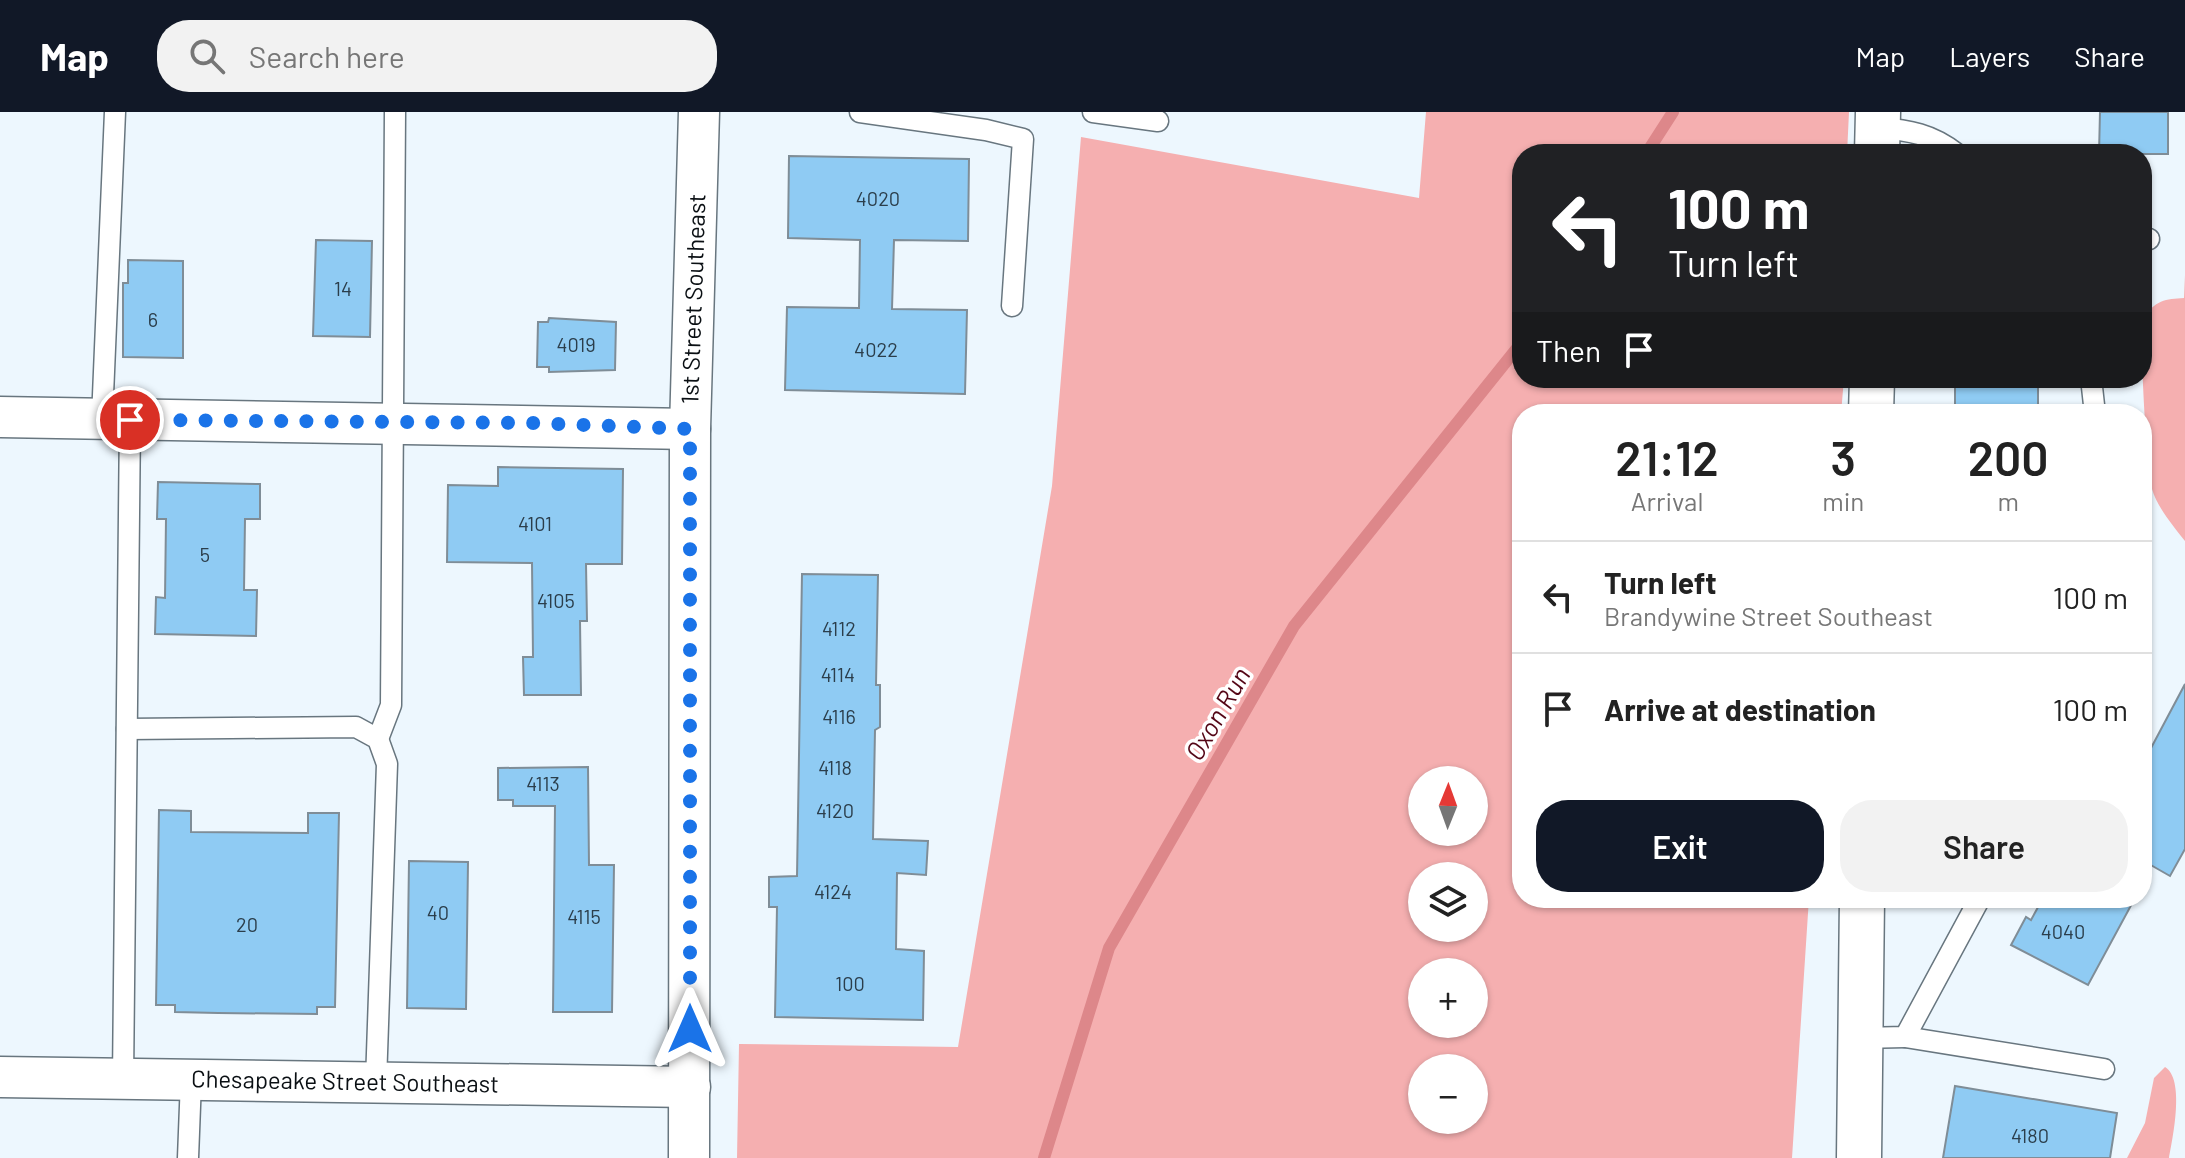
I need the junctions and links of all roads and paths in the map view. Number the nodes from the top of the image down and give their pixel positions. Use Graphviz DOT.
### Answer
graph roads {
  1 [pos="115,112"];
  2 [pos="395,112"];
  3 [pos="699,112"];
  4 [pos="860,112"];
  5 [pos="1093,112"];
  6 [pos="1158,121"];
  7 [pos="1878,131"];
  8 [pos="1945,144"];
  9 [pos="1012,306"];
  10 [pos="0,417"];
  11 [pos="116,419"];
  12 [pos="392,424"];
  13 [pos="690,429"];
  14 [pos="127,729"];
  15 [pos="378,739"];
  16 [pos="1862,908"];
  17 [pos="1975,908"];
  18 [pos="1905,1037"];
  19 [pos="1860,1038"];
  20 [pos="2104,1069"];
  21 [pos="0,1077"];
  22 [pos="123,1079"];
  23 [pos="191,1080"];
  24 [pos="376,1082"];
  25 [pos="690,1087"];
  26 [pos="188,1158"];
  27 [pos="689,1158"];
  28 [pos="1859,1158"];
  1 -- 11 [label="lane"];
  2 -- 12 [label="lane"];
  3 -- 13 [label="street, 1st Street Southeast"];
  4 -- 9 [label="lane"];
  5 -- 6 [label="lane"];
  7 -- 8 [label="lane"];
  10 -- 11 [label="street"];
  11 -- 12 [label="street"];
  11 -- 14 [label="lane"];
  12 -- 13 [label="street"];
  12 -- 15 [label="lane"];
  13 -- 25 [label="street, 1st Street Southeast"];
  14 -- 15 [label="lane"];
  14 -- 22 [label="lane"];
  15 -- 24 [label="lane"];
  16 -- 19 [label="street"];
  17 -- 18 [label="lane"];
  18 -- 19 [label="lane"];
  18 -- 20 [label="lane"];
  19 -- 28 [label="street"];
  21 -- 22 [label="street, Chesapeake Street Southeast"];
  22 -- 23 [label="street, Chesapeake Street Southeast"];
  23 -- 24 [label="street, Chesapeake Street Southeast"];
  23 -- 26 [label="lane"];
  24 -- 25 [label="street, Chesapeake Street Southeast"];
  25 -- 27 [label="street, 1st Street Southeast"];
}
